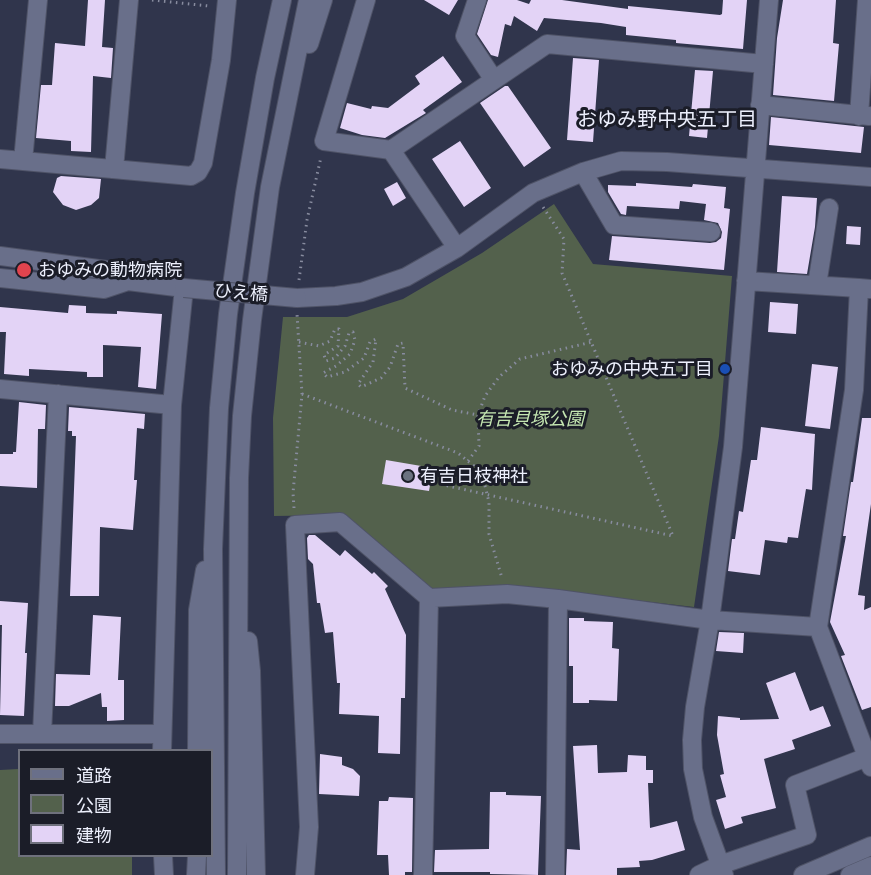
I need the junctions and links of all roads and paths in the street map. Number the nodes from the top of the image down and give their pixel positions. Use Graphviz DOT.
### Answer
graph roads {
  1 [pos="38,0"];
  2 [pos="129,0"];
  3 [pos="152,0"];
  4 [pos="282,0"];
  5 [pos="308,0"];
  6 [pos="323,0"];
  7 [pos="366,0"];
  8 [pos="477,0"];
  9 [pos="769,0"];
  10 [pos="867,0"];
  11 [pos="226,4"];
  12 [pos="764,64"];
  13 [pos="291,79"];
  14 [pos="494,80"];
  15 [pos="760,105"];
  16 [pos="865,116"];
  17 [pos="324,141"];
  18 [pos="391,150"];
  19 [pos="0,159"];
  20 [pos="23,161"];
  21 [pos="755,168"];
  22 [pos="114,169"];
  23 [pos="583,172"];
  24 [pos="871,177"];
  25 [pos="533,194"];
  26 [pos="829,208"];
  27 [pos="711,232"];
  28 [pos="457,248"];
  29 [pos="0,256"];
  30 [pos="0,278"];
  31 [pos="128,281"];
  32 [pos="746,281"];
  33 [pos="817,285"];
  34 [pos="184,288"];
  35 [pos="865,288"];
  36 [pos="297,297"];
  37 [pos="299,342"];
  38 [pos="591,342"];
  39 [pos="0,389"];
  40 [pos="862,390"];
  41 [pos="58,394"];
  42 [pos="302,394"];
  43 [pos="172,405"];
  44 [pos="478,415"];
  45 [pos="468,462"];
  46 [pos="435,483"];
  47 [pos="487,495"];
  48 [pos="295,525"];
  49 [pos="213,549"];
  50 [pos="238,580"];
  51 [pos="507,594"];
  52 [pos="429,598"];
  53 [pos="558,599"];
  54 [pos="710,620"];
  55 [pos="818,627"];
  56 [pos="0,734"];
  57 [pos="42,734"];
  58 [pos="162,742"];
  59 [pos="197,749"];
  60 [pos="869,762"];
  61 [pos="871,846"];
  62 [pos="164,857"];
  63 [pos="196,857"];
  64 [pos="871,866"];
  65 [pos="722,870"];
  66 [pos="164,875"];
  67 [pos="196,875"];
  68 [pos="216,875"];
  69 [pos="237,875"];
  70 [pos="256,875"];
  71 [pos="305,875"];
  72 [pos="423,875"];
  73 [pos="555,875"];
  74 [pos="699,875"];
  75 [pos="803,875"];
  76 [pos="850,875"];
  1 -- 20 [label="street"];
  2 -- 22 [label="street"];
  3 -- 11 [label="path"];
  4 -- 49 [label="street"];
  5 -- 13 [label="street"];
  6 -- 13 [label="street"];
  7 -- 17 [label="street"];
  8 -- 14 [label="street"];
  9 -- 12 [label="street"];
  10 -- 16 [label="street"];
  11 -- 22 [label="street"];
  12 -- 14 [label="street"];
  12 -- 15 [label="street"];
  13 -- 50 [label="street"];
  14 -- 18 [label="street"];
  15 -- 16 [label="street"];
  15 -- 21 [label="street"];
  17 -- 18 [label="street"];
  17 -- 36 [label="path"];
  18 -- 28 [label="street"];
  19 -- 20 [label="street"];
  20 -- 22 [label="street"];
  21 -- 23 [label="street, ひえ橋"];
  21 -- 24 [label="street, ひえ橋"];
  21 -- 32 [label="street"];
  23 -- 25 [label="street, ひえ橋"];
  23 -- 27 [label="street"];
  25 -- 28 [label="street, ひえ橋"];
  25 -- 38 [label="path"];
  26 -- 33 [label="street"];
  28 -- 36 [label="street, ひえ橋"];
  29 -- 31 [label="street"];
  30 -- 31 [label="street"];
  31 -- 34 [label="street, ひえ橋"];
  32 -- 33 [label="street"];
  32 -- 54 [label="street"];
  33 -- 35 [label="street"];
  34 -- 36 [label="street, ひえ橋, bridge"];
  34 -- 43 [label="street"];
  35 -- 40 [label="street"];
  36 -- 37 [label="path"];
  37 -- 42 [label="path"];
  37 -- 44 [label="path"];
  38 -- 44 [label="path"];
  38 -- 47 [label="path"];
  39 -- 41 [label="street"];
  40 -- 55 [label="street"];
  41 -- 43 [label="street"];
  41 -- 57 [label="street"];
  42 -- 45 [label="path"];
  42 -- 48 [label="path"];
  43 -- 58 [label="street"];
  44 -- 45 [label="path"];
  45 -- 47 [label="path"];
  46 -- 47 [label="path"];
  47 -- 51 [label="path"];
  48 -- 52 [label="street"];
  48 -- 71 [label="street"];
  49 -- 59 [label="street"];
  49 -- 68 [label="street"];
  50 -- 69 [label="street"];
  50 -- 70 [label="street"];
  51 -- 52 [label="street"];
  51 -- 53 [label="street"];
  52 -- 72 [label="street"];
  53 -- 54 [label="street"];
  53 -- 73 [label="street"];
  54 -- 55 [label="street"];
  54 -- 65 [label="street"];
  55 -- 60 [label="street"];
  56 -- 57 [label="street"];
  57 -- 58 [label="street"];
  60 -- 65 [label="street"];
  61 -- 75 [label="street"];
  62 -- 66 [label="street"];
  63 -- 67 [label="street"];
  64 -- 76 [label="street"];
  65 -- 74 [label="street"];
}
